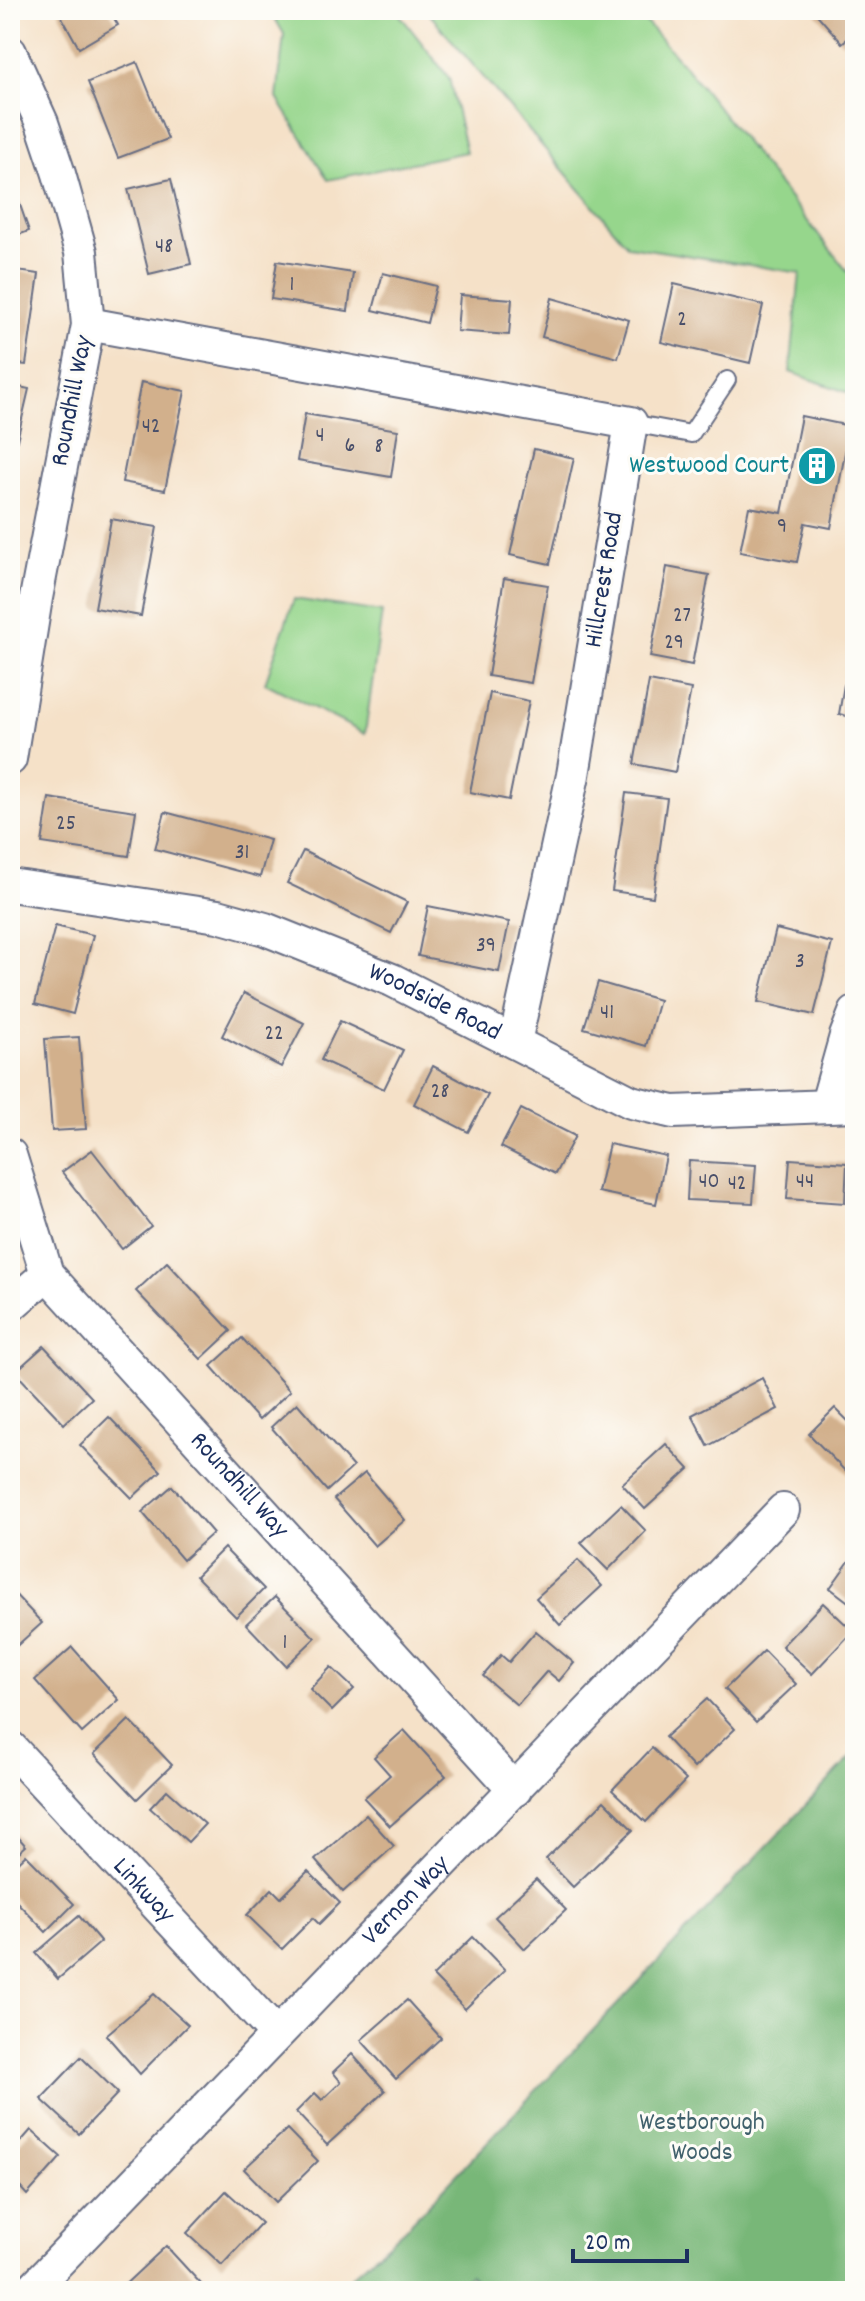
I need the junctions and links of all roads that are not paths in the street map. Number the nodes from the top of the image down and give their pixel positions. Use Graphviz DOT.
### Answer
graph roads {
  1 [pos="10,52"];
  2 [pos="88,324"];
  3 [pos="727,380"];
  4 [pos="631,423"];
  5 [pos="10,759"];
  6 [pos="10,885"];
  7 [pos="855,1013"];
  8 [pos="515,1042"];
  9 [pos="841,1104"];
  10 [pos="10,1155"];
  11 [pos="47,1274"];
  12 [pos="10,1306"];
  13 [pos="783,1510"];
  14 [pos="10,1747"];
  15 [pos="515,1790"];
  16 [pos="276,2034"];
  17 [pos="30,2291"];
  1 -- 2 [label="street, Roundhill Way"];
  2 -- 4 [label="street"];
  2 -- 5 [label="street, Roundhill Way"];
  3 -- 4 [label="lane"];
  4 -- 8 [label="street, Hillcrest Road"];
  6 -- 8 [label="street, Woodside Road"];
  7 -- 9 [label="street"];
  8 -- 9 [label="street, Woodside Road"];
  10 -- 11 [label="street, Roundhill Way"];
  11 -- 12 [label="street"];
  11 -- 15 [label="street, Roundhill Way"];
  13 -- 15 [label="street, Vernon Way"];
  14 -- 16 [label="street, Linkway"];
  15 -- 16 [label="street, Vernon Way"];
  16 -- 17 [label="street, Vernon Way"];
}
